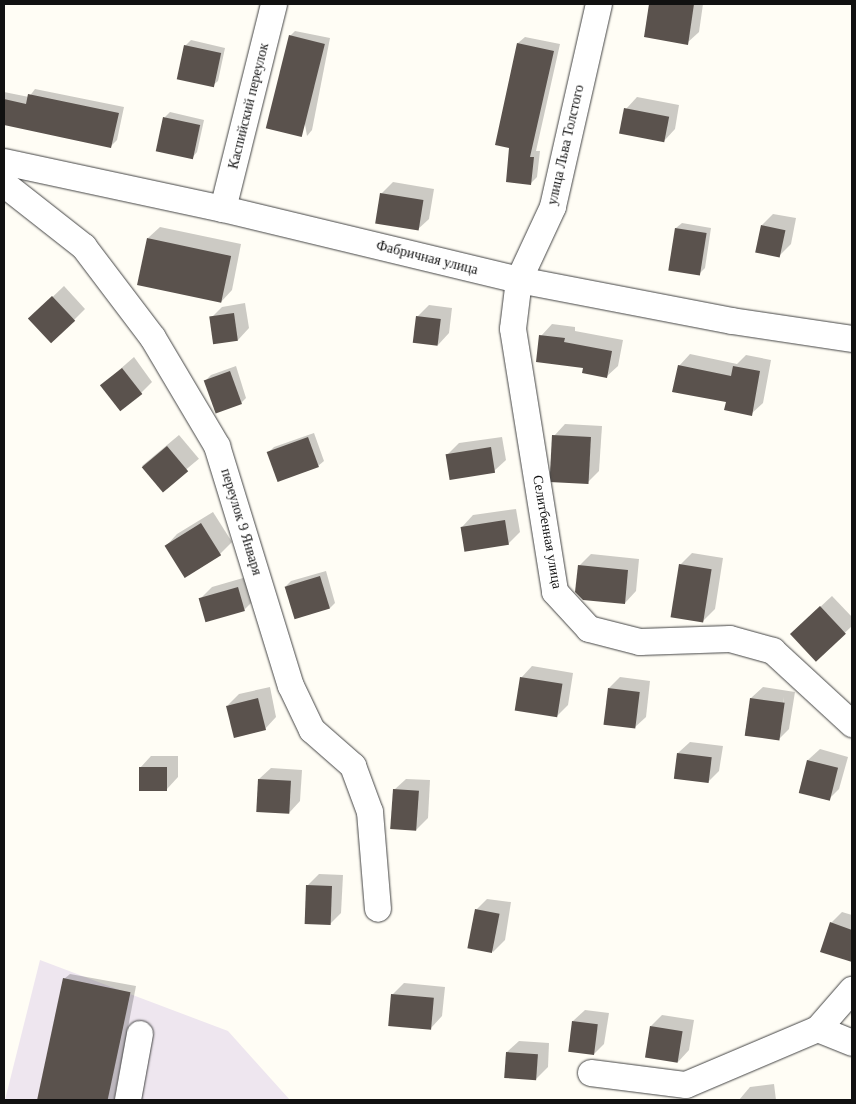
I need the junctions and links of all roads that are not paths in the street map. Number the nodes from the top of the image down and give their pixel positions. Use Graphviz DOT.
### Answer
graph roads {
  1 [pos="274,4"];
  2 [pos="599,4"];
  3 [pos="4,162"];
  4 [pos="4,184"];
  5 [pos="223,209"];
  6 [pos="519,280"];
  7 [pos="852,338"];
  8 [pos="852,724"];
  9 [pos="378,909"];
  10 [pos="852,990"];
  11 [pos="818,1029"];
  12 [pos="140,1034"];
  13 [pos="852,1043"];
  14 [pos="591,1073"];
  15 [pos="128,1100"];
  1 -- 5 [label="street, Каспийский переулок"];
  2 -- 6 [label="street, улица Льва Толстого"];
  3 -- 5 [label="street, Фабричная улица"];
  4 -- 9 [label="street, переулок 9 Января"];
  5 -- 6 [label="street, Фабричная улица"];
  6 -- 7 [label="street, Фабричная улица"];
  6 -- 8 [label="street, Селитбенная улица"];
  10 -- 11 [label="street"];
  11 -- 13 [label="street"];
  11 -- 14 [label="street"];
  12 -- 15 [label="street"];
}
